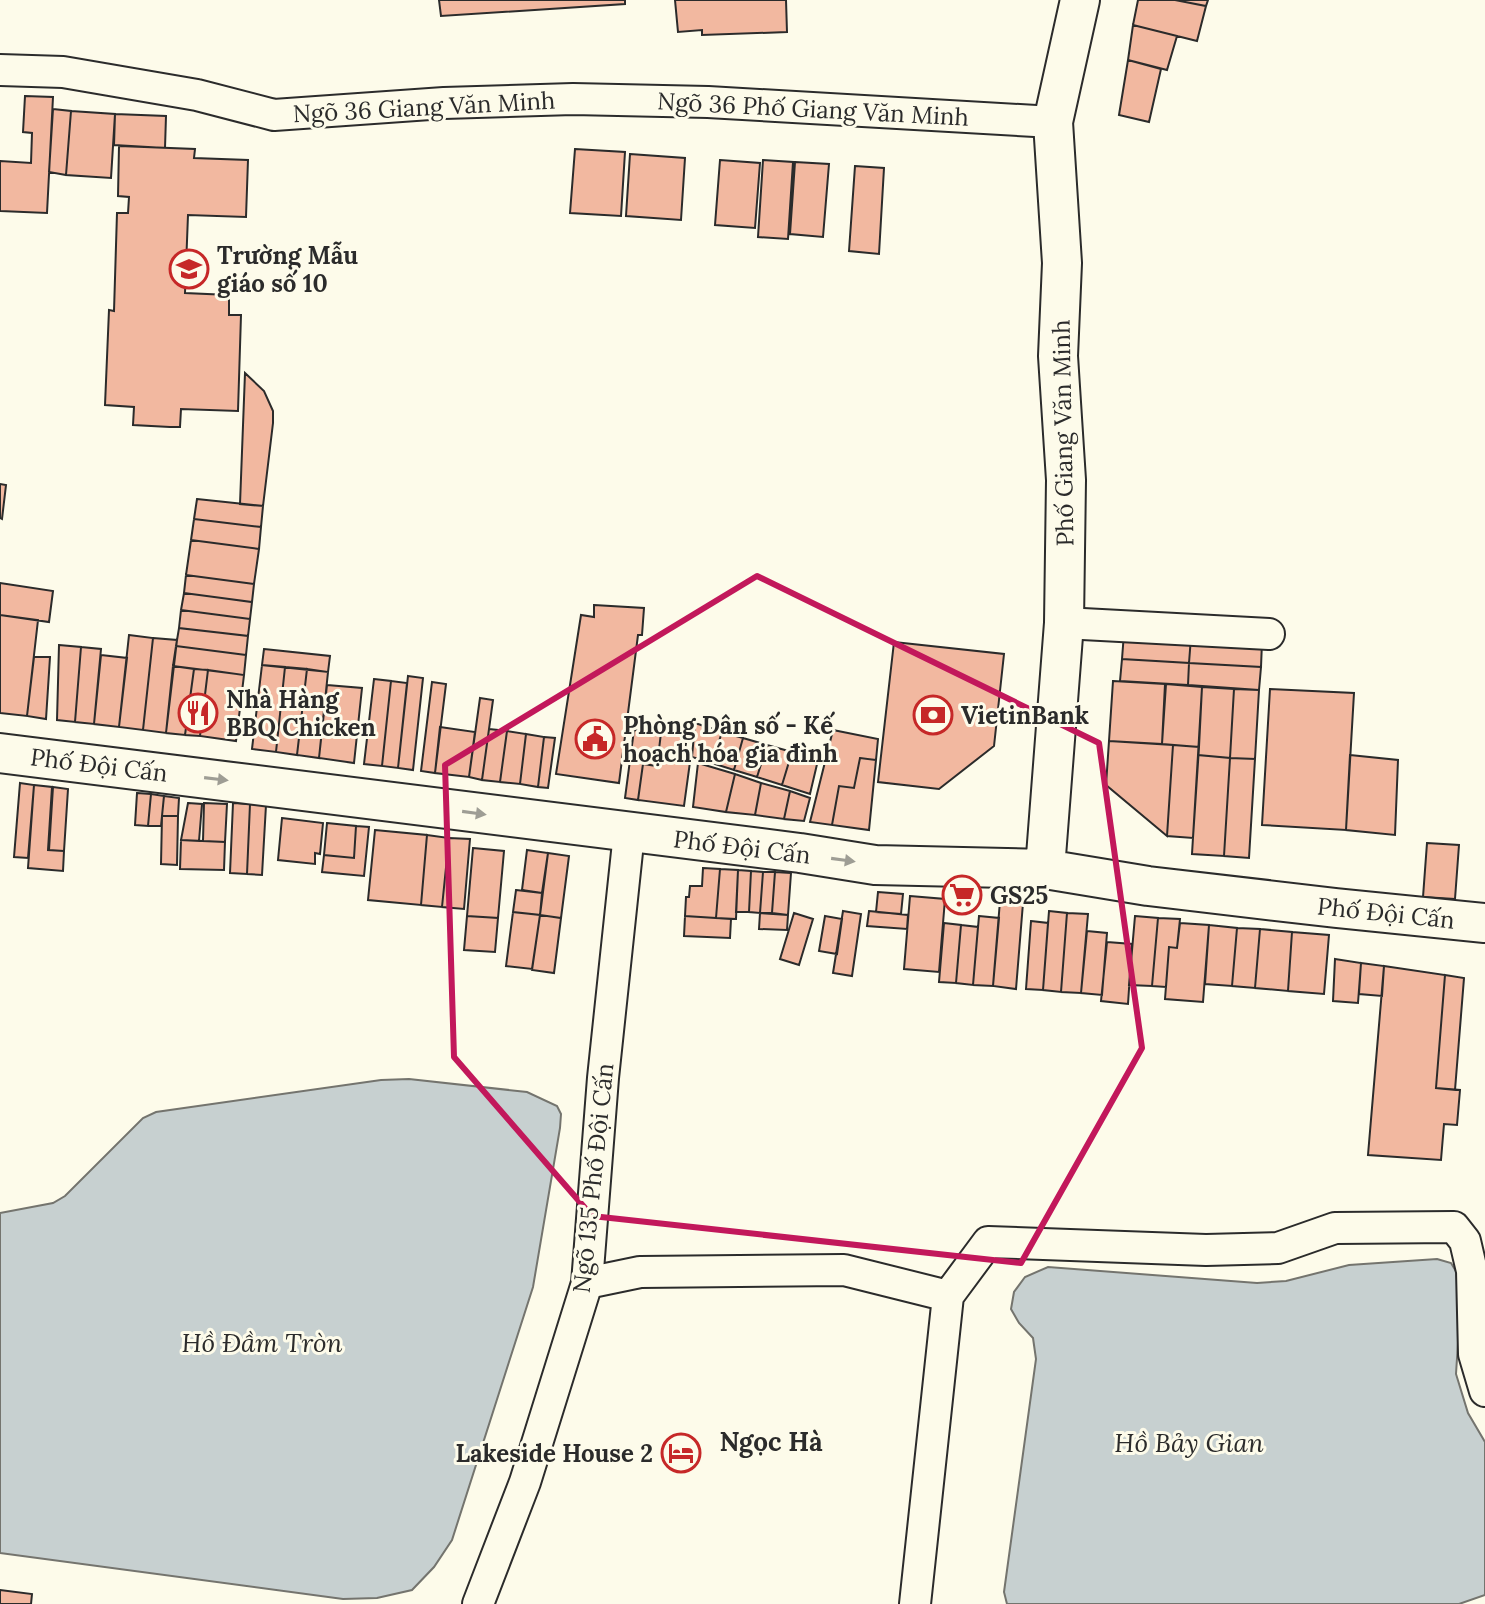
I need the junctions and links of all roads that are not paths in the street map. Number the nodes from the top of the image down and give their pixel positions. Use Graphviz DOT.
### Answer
graph roads {
  1 [pos="1080,0"];
  2 [pos="0,70"];
  3 [pos="573,99"];
  4 [pos="1053,122"];
  5 [pos="1064,623"];
  6 [pos="1269,634"];
  7 [pos="0,753"];
  8 [pos="629,833"];
  9 [pos="1045,869"];
  10 [pos="1485,923"];
  11 [pos="587,1283"];
  12 [pos="948,1296"];
  13 [pos="1485,1391"];
  14 [pos="478,1604"];
  15 [pos="915,1604"];
  1 -- 4 [label="street, Phố Giang Văn Minh"];
  2 -- 3 [label="street, Ngõ 36 Giang Văn Minh"];
  3 -- 4 [label="street, Ngõ 36 Phố Giang Văn Minh"];
  4 -- 5 [label="street, Phố Giang Văn Minh"];
  5 -- 6 [label="street"];
  5 -- 9 [label="street, Phố Giang Văn Minh"];
  7 -- 8 [label="street, Phố Đội Cấn, one-way"];
  8 -- 9 [label="street, Phố Đội Cấn, one-way"];
  8 -- 11 [label="street, Ngõ 135 Phố Đội Cấn"];
  9 -- 10 [label="street, Phố Đội Cấn"];
  11 -- 12 [label="street"];
  11 -- 14 [label="street, Ngõ 135 Phố Đội Cấn"];
  12 -- 13 [label="street"];
  12 -- 15 [label="street"];
}
